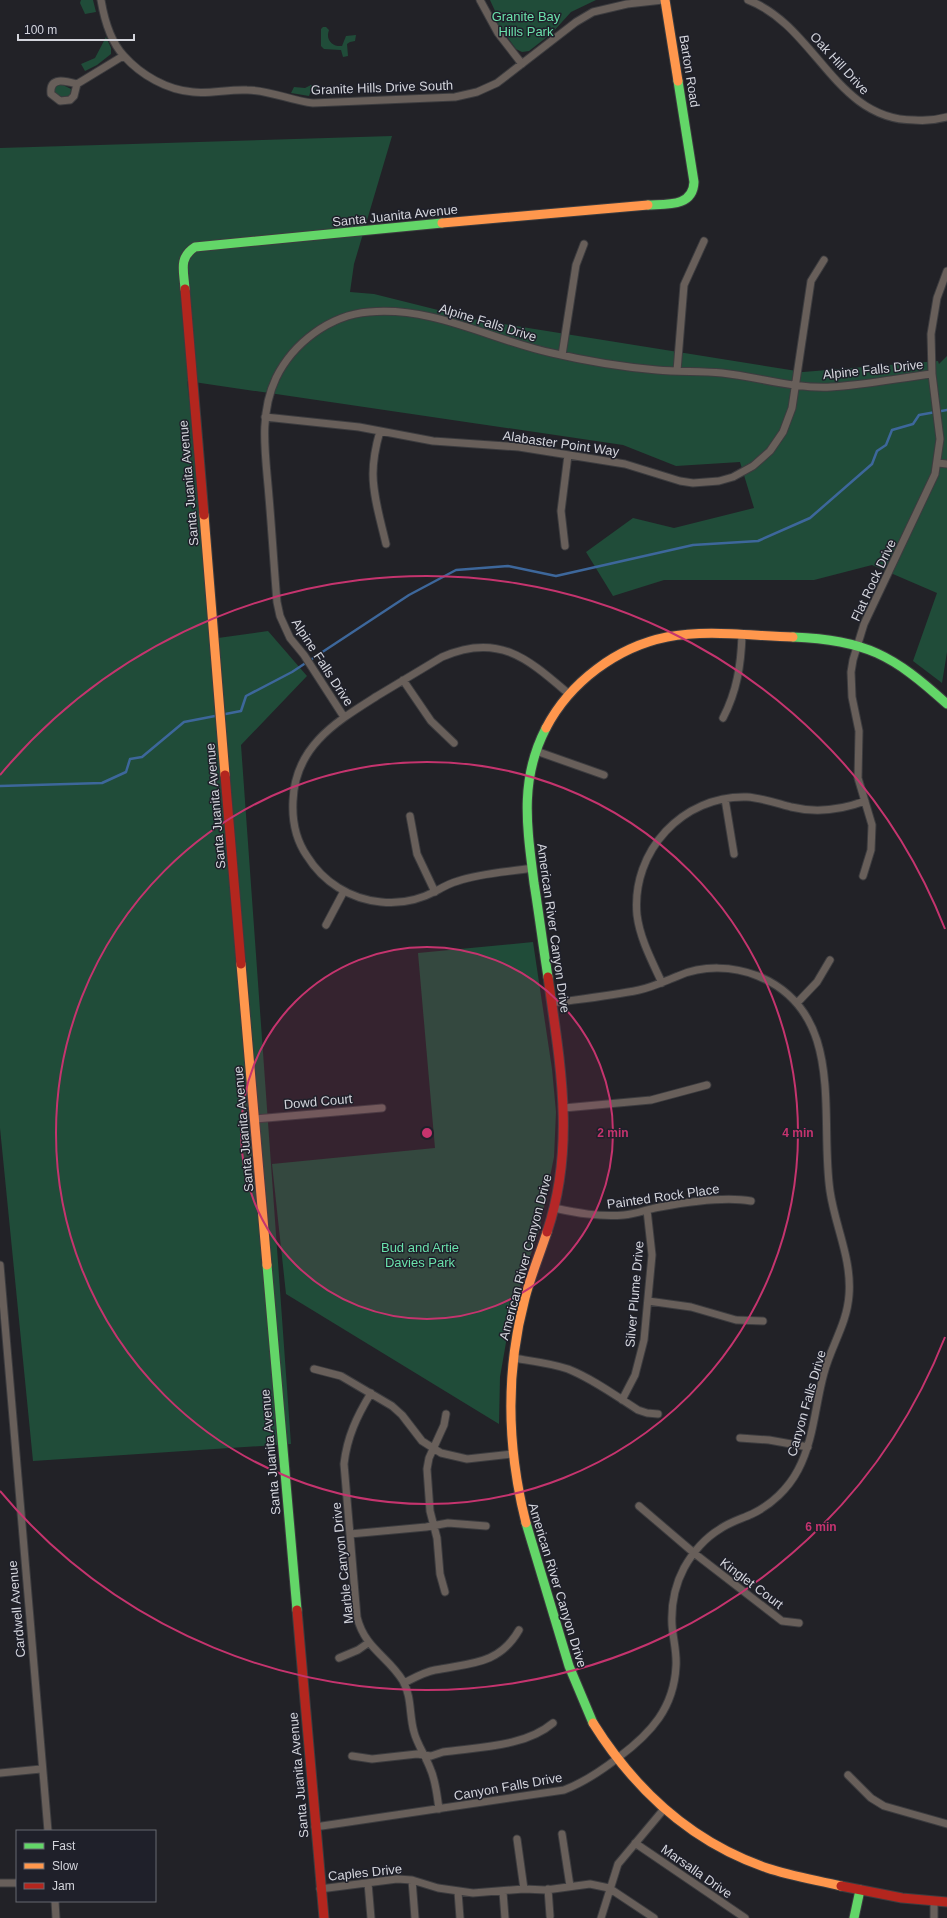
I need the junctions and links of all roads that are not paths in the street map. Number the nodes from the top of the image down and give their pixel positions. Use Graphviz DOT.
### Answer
graph roads {
  1 [pos="101,0"];
  2 [pos="480,0"];
  3 [pos="664,0"];
  4 [pos="748,0"];
  5 [pos="123,56"];
  6 [pos="522,64"];
  7 [pos="77,84"];
  8 [pos="947,117"];
  9 [pos="688,146"];
  10 [pos="704,241"];
  11 [pos="584,244"];
  12 [pos="824,260"];
  13 [pos="947,271"];
  14 [pos="562,355"];
  15 [pos="677,371"];
  16 [pos="932,374"];
  17 [pos="796,384"];
  18 [pos="265,417"];
  19 [pos="380,431"];
  20 [pos="568,455"];
  21 [pos="938,463"];
  22 [pos="947,464"];
  23 [pos="386,544"];
  24 [pos="565,546"];
  25 [pos="742,635"];
  26 [pos="858,645"];
  27 [pos="403,680"];
  28 [pos="569,694"];
  29 [pos="947,704"];
  30 [pos="344,717"];
  31 [pos="723,718"];
  32 [pos="454,743"];
  33 [pos="536,751"];
  34 [pos="604,775"];
  35 [pos="725,799"];
  36 [pos="865,801"];
  37 [pos="410,816"];
  38 [pos="734,854"];
  39 [pos="532,868"];
  40 [pos="863,876"];
  41 [pos="344,891"];
  42 [pos="435,892"];
  43 [pos="326,925"];
  44 [pos="830,960"];
  45 [pos="662,983"];
  46 [pos="552,1003"];
  47 [pos="797,1003"];
  48 [pos="707,1085"];
  49 [pos="382,1108"];
  50 [pos="564,1108"];
  51 [pos="255,1119"];
  52 [pos="751,1201"];
  53 [pos="554,1208"];
  54 [pos="647,1210"];
  55 [pos="0,1265"];
  56 [pos="648,1301"];
  57 [pos="763,1321"];
  58 [pos="513,1358"];
  59 [pos="314,1370"];
  60 [pos="371,1393"];
  61 [pos="622,1400"];
  62 [pos="446,1414"];
  63 [pos="658,1414"];
  64 [pos="740,1438"];
  65 [pos="808,1448"];
  66 [pos="433,1449"];
  67 [pos="512,1454"];
  68 [pos="639,1506"];
  69 [pos="434,1526"];
  70 [pos="486,1526"];
  71 [pos="350,1534"];
  72 [pos="694,1553"];
  73 [pos="445,1592"];
  74 [pos="799,1623"];
  75 [pos="519,1630"];
  76 [pos="368,1643"];
  77 [pos="340,1658"];
  78 [pos="404,1683"];
  79 [pos="553,1723"];
  80 [pos="425,1755"];
  81 [pos="352,1756"];
  82 [pos="617,1759"];
  83 [pos="41,1769"];
  84 [pos="0,1773"];
  85 [pos="848,1776"];
  86 [pos="439,1809"];
  87 [pos="664,1809"];
  88 [pos="947,1824"];
  89 [pos="315,1827"];
  90 [pos="48,1830"];
  91 [pos="562,1834"];
  92 [pos="517,1839"];
  93 [pos="635,1843"];
  94 [pos="412,1880"];
  95 [pos="368,1882"];
  96 [pos="0,1883"];
  97 [pos="16,1884"];
  98 [pos="570,1886"];
  99 [pos="609,1888"];
  100 [pos="320,1889"];
  101 [pos="524,1889"];
  102 [pos="548,1889"];
  103 [pos="860,1890"];
  104 [pos="458,1892"];
  105 [pos="503,1892"];
  106 [pos="54,1902"];
  107 [pos="934,1902"];
  108 [pos="947,1902"];
  109 [pos="550,1916"];
  110 [pos="56,1918"];
  111 [pos="324,1918"];
  112 [pos="371,1918"];
  113 [pos="415,1918"];
  114 [pos="460,1918"];
  115 [pos="505,1918"];
  116 [pos="601,1918"];
  117 [pos="654,1918"];
  118 [pos="745,1918"];
  119 [pos="854,1918"];
  120 [pos="934,1918"];
  1 -- 5 [label="street, Granite Hills Drive South"];
  2 -- 6 [label="street"];
  3 -- 6 [label="street, Granite Hills Drive South"];
  3 -- 9 [label="street, Barton Road"];
  4 -- 8 [label="street, Oak Hill Drive"];
  5 -- 6 [label="street, Granite Hills Drive South"];
  5 -- 7 [label="street"];
  9 -- 51 [label="street, Santa Juanita Avenue"];
  10 -- 15 [label="street"];
  11 -- 14 [label="street"];
  12 -- 17 [label="street, Alabaster Point Way"];
  13 -- 16 [label="street, Flat Rock Drive"];
  14 -- 15 [label="street, Alpine Falls Drive"];
  14 -- 18 [label="street, Alpine Falls Drive"];
  15 -- 17 [label="street, Alpine Falls Drive"];
  16 -- 17 [label="street, Alpine Falls Drive"];
  16 -- 21 [label="street, Flat Rock Drive"];
  17 -- 20 [label="street, Alabaster Point Way"];
  18 -- 19 [label="street, Alabaster Point Way"];
  18 -- 30 [label="street, Alpine Falls Drive"];
  19 -- 20 [label="street, Alabaster Point Way"];
  19 -- 23 [label="street"];
  20 -- 24 [label="street"];
  21 -- 22 [label="street"];
  21 -- 26 [label="street, Flat Rock Drive"];
  25 -- 26 [label="street, American River Canyon Drive"];
  25 -- 28 [label="street, American River Canyon Drive"];
  25 -- 31 [label="street"];
  26 -- 29 [label="street, American River Canyon Drive"];
  26 -- 36 [label="street, Flat Rock Drive"];
  27 -- 28 [label="street"];
  27 -- 30 [label="street"];
  27 -- 32 [label="street"];
  28 -- 33 [label="street, American River Canyon Drive"];
  30 -- 41 [label="street"];
  33 -- 34 [label="street"];
  33 -- 39 [label="street, American River Canyon Drive"];
  35 -- 36 [label="street"];
  35 -- 38 [label="street"];
  35 -- 45 [label="street"];
  36 -- 40 [label="street, Flat Rock Drive"];
  37 -- 42 [label="street"];
  39 -- 42 [label="street"];
  39 -- 46 [label="street, American River Canyon Drive"];
  41 -- 42 [label="street"];
  41 -- 43 [label="street"];
  44 -- 47 [label="street"];
  45 -- 46 [label="street, Canyon Falls Drive"];
  45 -- 47 [label="street, Canyon Falls Drive"];
  46 -- 50 [label="street, American River Canyon Drive"];
  47 -- 65 [label="street, Canyon Falls Drive"];
  48 -- 50 [label="street"];
  49 -- 51 [label="street, Dowd Court"];
  50 -- 53 [label="street, American River Canyon Drive"];
  51 -- 89 [label="street, Santa Juanita Avenue"];
  52 -- 54 [label="street, Painted Rock Place"];
  53 -- 54 [label="street, Painted Rock Place"];
  53 -- 58 [label="street, American River Canyon Drive"];
  54 -- 56 [label="street, Silver Plume Drive"];
  55 -- 83 [label="street, Cardwell Avenue"];
  56 -- 57 [label="street"];
  56 -- 61 [label="street, Silver Plume Drive"];
  58 -- 61 [label="street"];
  58 -- 67 [label="street, American River Canyon Drive"];
  59 -- 60 [label="street"];
  60 -- 66 [label="street"];
  60 -- 71 [label="street, Marble Canyon Drive"];
  61 -- 63 [label="street"];
  62 -- 66 [label="street"];
  64 -- 65 [label="street"];
  65 -- 72 [label="street, Canyon Falls Drive"];
  66 -- 67 [label="street"];
  66 -- 69 [label="street"];
  67 -- 82 [label="street, American River Canyon Drive"];
  68 -- 72 [label="street, Kinglet Court"];
  69 -- 70 [label="street"];
  69 -- 71 [label="street"];
  69 -- 73 [label="street"];
  71 -- 76 [label="street, Marble Canyon Drive"];
  72 -- 74 [label="street, Kinglet Court"];
  72 -- 82 [label="street, Canyon Falls Drive"];
  75 -- 78 [label="street"];
  76 -- 77 [label="street"];
  76 -- 78 [label="street, Marble Canyon Drive"];
  78 -- 80 [label="street, Marble Canyon Drive"];
  79 -- 80 [label="street"];
  80 -- 81 [label="street"];
  80 -- 86 [label="street, Marble Canyon Drive"];
  82 -- 86 [label="street, Canyon Falls Drive"];
  82 -- 87 [label="street, American River Canyon Drive"];
  83 -- 84 [label="street"];
  83 -- 90 [label="street, Cardwell Avenue"];
  85 -- 88 [label="street"];
  86 -- 89 [label="street, Canyon Falls Drive"];
  87 -- 93 [label="street"];
  87 -- 103 [label="street, American River Canyon Drive"];
  89 -- 100 [label="street, Santa Juanita Avenue"];
  91 -- 98 [label="street"];
  92 -- 101 [label="street"];
  93 -- 99 [label="street"];
  93 -- 118 [label="street, Marsalla Drive"];
  94 -- 95 [label="street, Caples Drive"];
  94 -- 104 [label="street, Caples Drive"];
  94 -- 113 [label="street, Caples Drive"];
  95 -- 100 [label="street, Caples Drive"];
  95 -- 112 [label="street"];
  96 -- 97 [label="street"];
  98 -- 99 [label="street, Caples Drive"];
  98 -- 102 [label="street, Caples Drive"];
  99 -- 116 [label="street"];
  99 -- 117 [label="street, Caples Drive"];
  100 -- 111 [label="street, Santa Juanita Avenue"];
  101 -- 102 [label="street, Caples Drive"];
  101 -- 105 [label="street, Caples Drive"];
  102 -- 109 [label="street"];
  103 -- 107 [label="street, American River Canyon Drive"];
  103 -- 119 [label="street"];
  104 -- 105 [label="street, Caples Drive"];
  104 -- 114 [label="street"];
  105 -- 115 [label="street"];
  106 -- 110 [label="street"];
  107 -- 108 [label="street, American River Canyon Drive"];
  107 -- 120 [label="street"];
}
